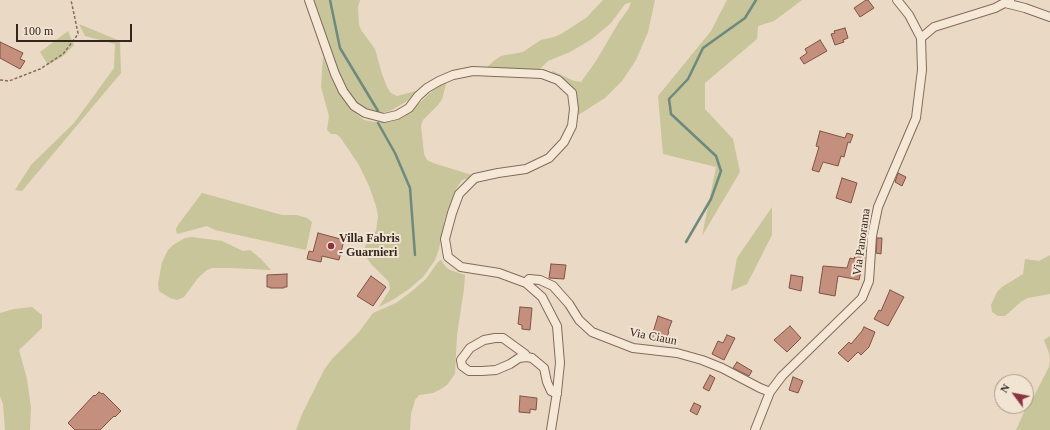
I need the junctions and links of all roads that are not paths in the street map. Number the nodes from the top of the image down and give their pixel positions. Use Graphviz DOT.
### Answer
graph roads {
  1 [pos="309,0"];
  2 [pos="897,0"];
  3 [pos="1008,2"];
  4 [pos="1050,17"];
  5 [pos="921,38"];
  6 [pos="526,284"];
  7 [pos="527,357"];
  8 [pos="770,392"];
  9 [pos="557,394"];
  10 [pos="551,430"];
  11 [pos="755,430"];
  1 -- 6 [label="street"];
  2 -- 5 [label="street, Via Panorama"];
  3 -- 4 [label="street"];
  3 -- 5 [label="street"];
  5 -- 8 [label="street, Via Panorama"];
  6 -- 8 [label="street, Via Ciaun"];
  6 -- 9 [label="street"];
  7 -- 7 [label="street"];
  7 -- 9 [label="street"];
  8 -- 11 [label="street, Via Panorama"];
  9 -- 10 [label="street"];
}
